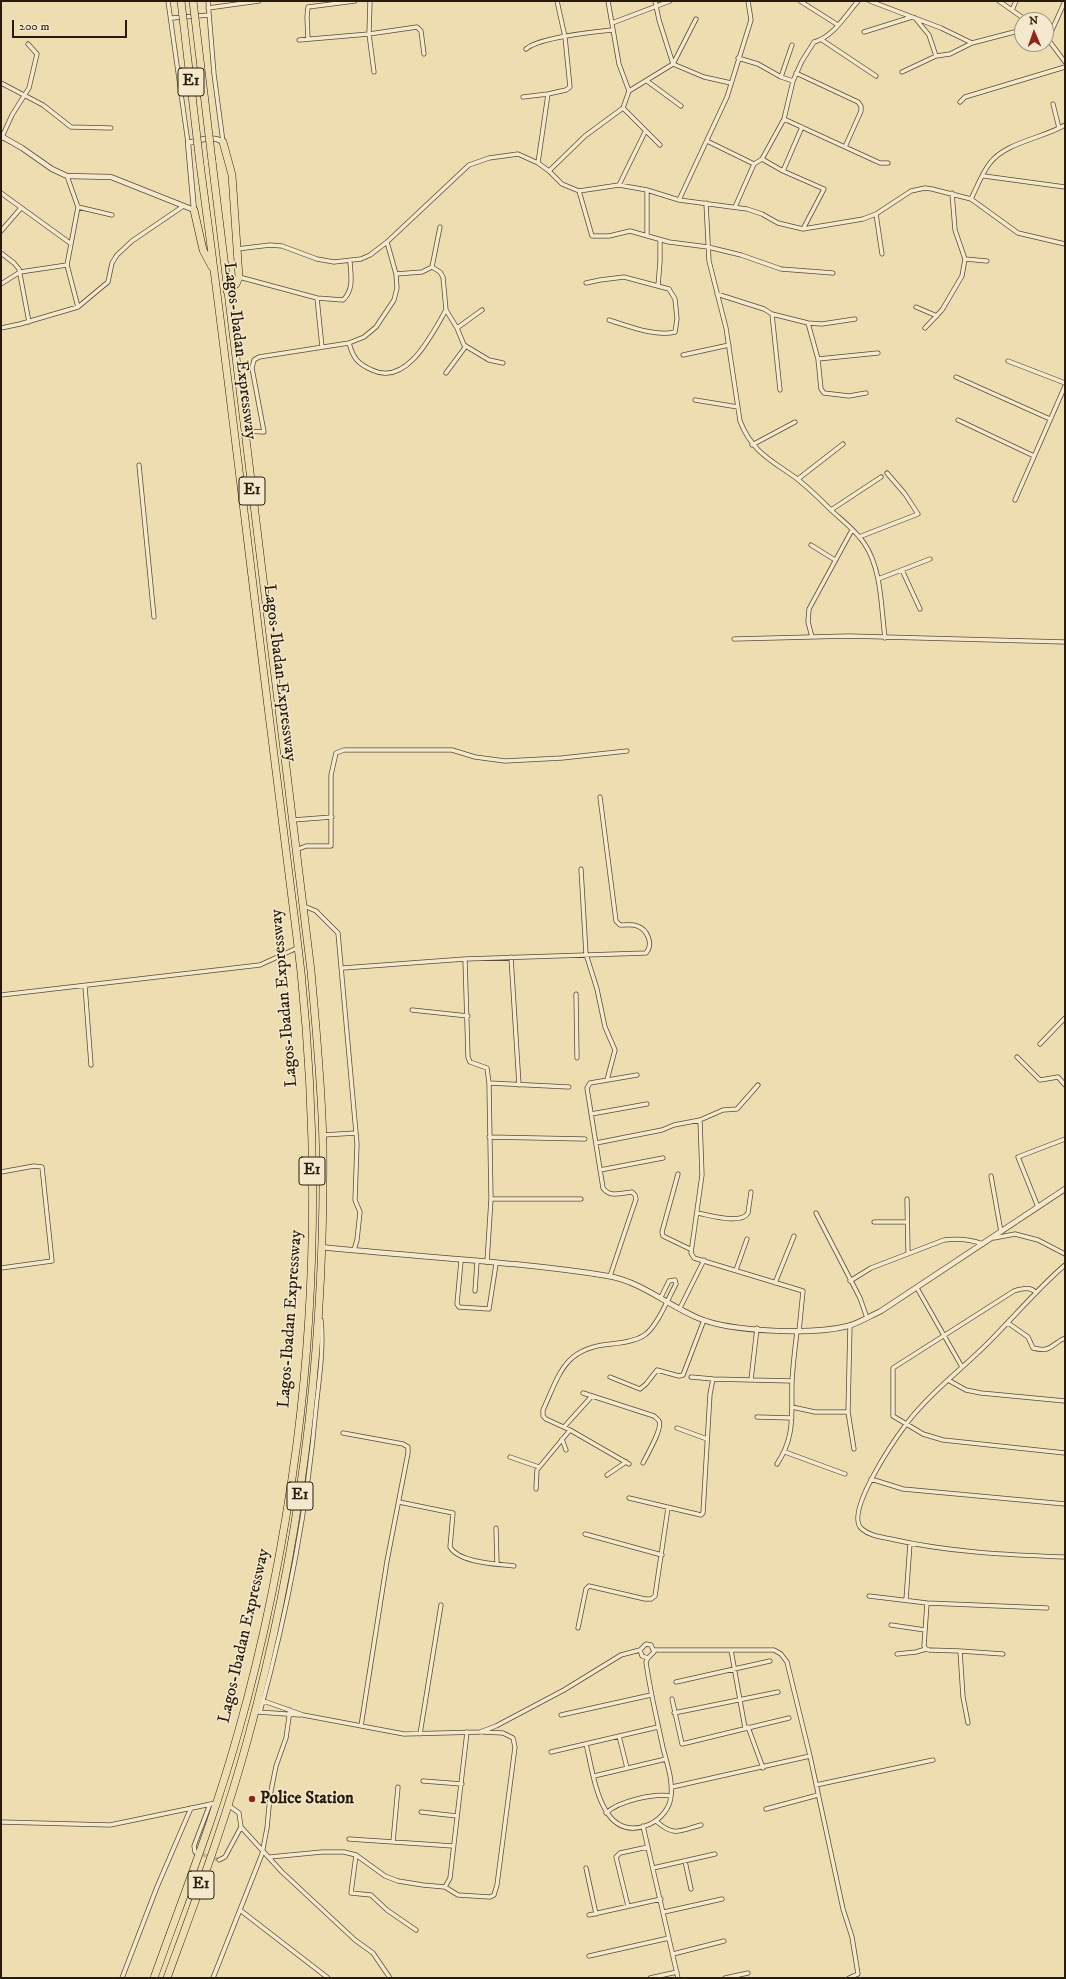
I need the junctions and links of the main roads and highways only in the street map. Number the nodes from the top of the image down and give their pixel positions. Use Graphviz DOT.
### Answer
graph roads {
  1 [pos="181,1"];
  2 [pos="193,1"];
  3 [pos="223,142"];
  4 [pos="194,210"];
  5 [pos="214,270"];
  6 [pos="227,291"];
  7 [pos="154,1978"];
  8 [pos="167,1978"];
  1 -- 5 [label="highway, Lagos-Ibadan Expressway / E1, bridge"];
  2 -- 6 [label="highway, Lagos-Ibadan Expressway / E1, bridge"];
  3 -- 6 [label="highway"];
  4 -- 5 [label="highway"];
  5 -- 7 [label="highway, Lagos-Ibadan Expressway / E1"];
  6 -- 8 [label="highway, Lagos-Ibadan Expressway / E1"];
}
